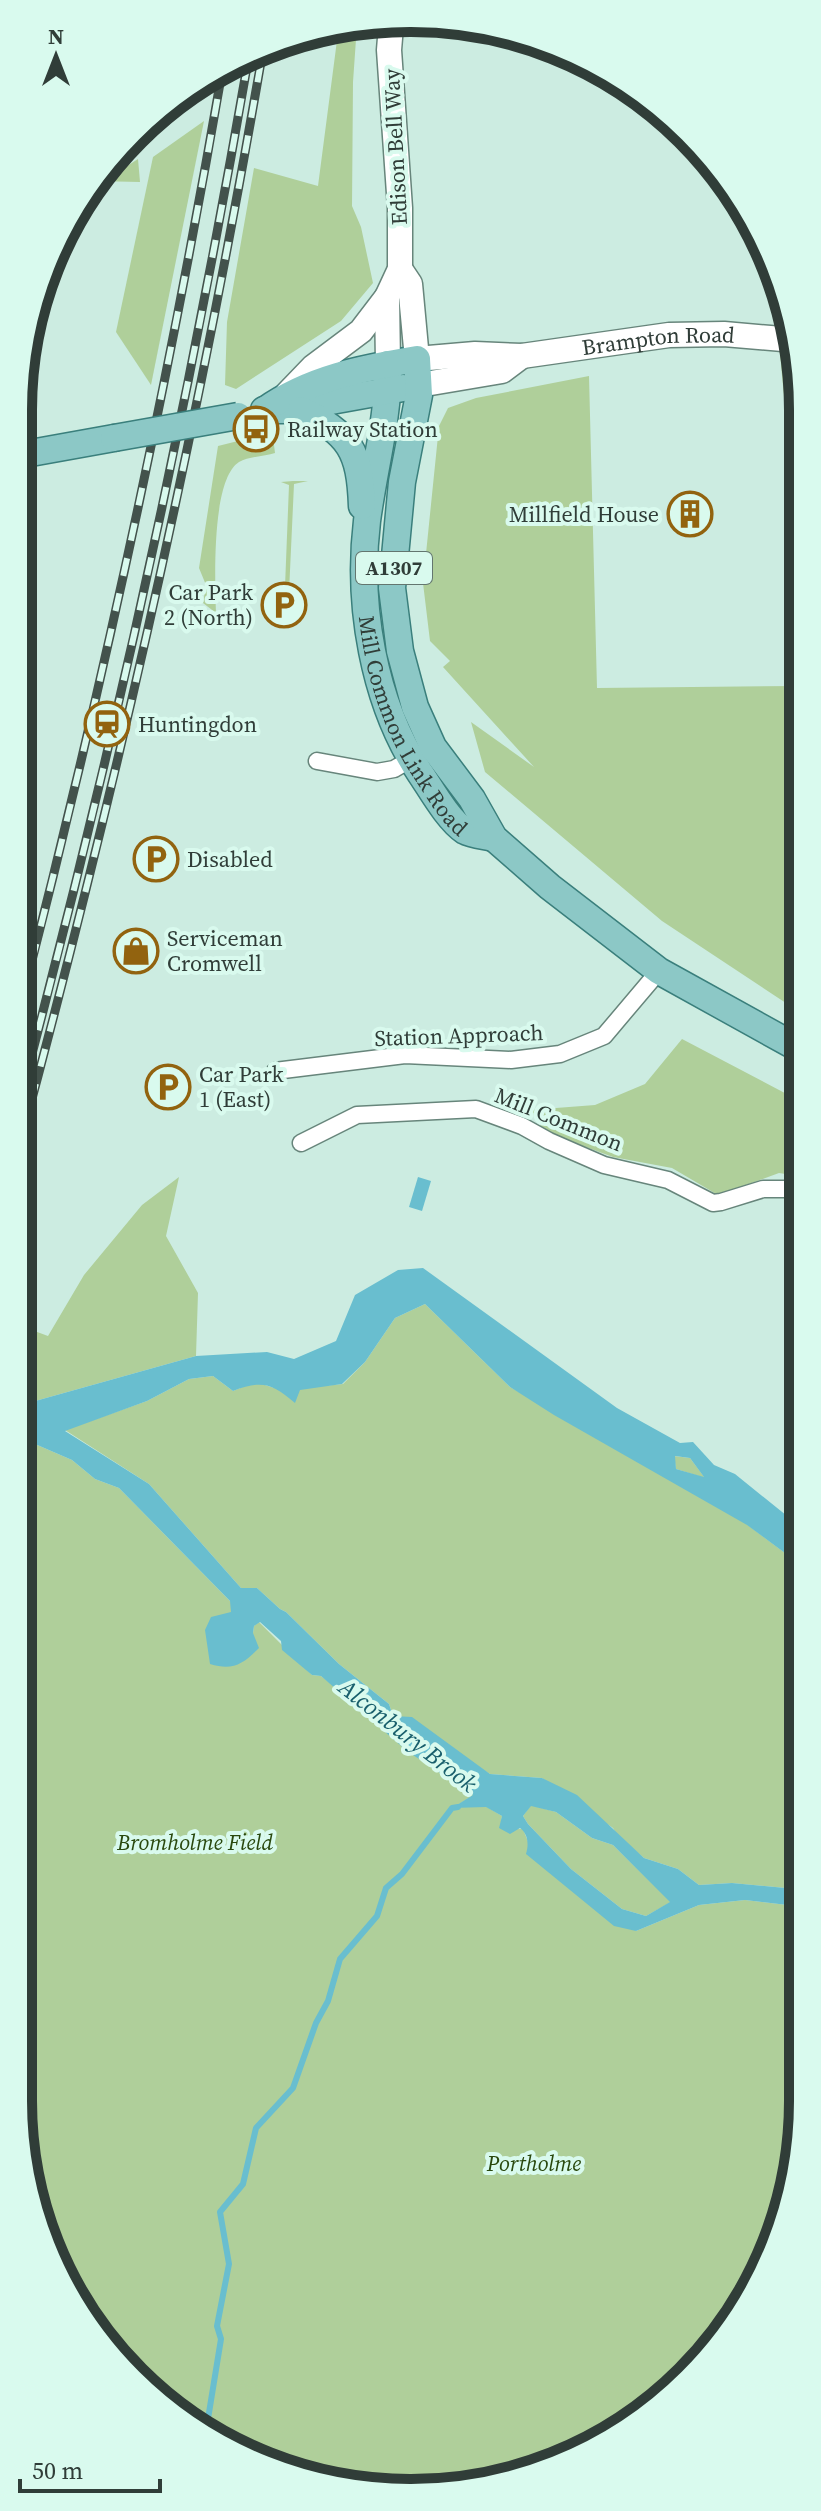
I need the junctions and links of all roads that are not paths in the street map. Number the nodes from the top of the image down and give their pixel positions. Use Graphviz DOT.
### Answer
graph roads {
  1 [pos="390,33"];
  2 [pos="400,269"];
  3 [pos="387,297"];
  4 [pos="782,339"];
  5 [pos="388,364"];
  6 [pos="418,372"];
  7 [pos="389,390"];
  8 [pos="294,402"];
  9 [pos="32,453"];
  10 [pos="367,520"];
  11 [pos="422,753"];
  12 [pos="317,761"];
  13 [pos="659,971"];
  14 [pos="789,1043"];
  15 [pos="275,1071"];
  16 [pos="301,1143"];
  17 [pos="789,1189"];
  1 -- 2 [label="main road, Edison Bell Way"];
  2 -- 3 [label="main road, Edison Bell Way"];
  2 -- 6 [label="main road, Edison Bell Way"];
  3 -- 5 [label="main road, Mill Common Link Road"];
  3 -- 8 [label="main road"];
  4 -- 6 [label="main road, Brampton Road"];
  5 -- 6 [label="main road, Brampton Road"];
  5 -- 7 [label="main road, Mill Common Link Road"];
  5 -- 8 [label="main road, Brampton Road"];
  6 -- 7 [label="main road, Brampton Road"];
  6 -- 11 [label="main road, Mill Common Link Road / A1307"];
  7 -- 8 [label="main road, Brampton Road"];
  7 -- 10 [label="main road, Mill Common Link Road"];
  8 -- 9 [label="main road, Brampton Road, bridge"];
  8 -- 10 [label="main road, A1307"];
  10 -- 11 [label="main road, Mill Common Link Road / A1307"];
  11 -- 12 [label="street"];
  11 -- 13 [label="main road, Mill Common Link Road / A1307"];
  13 -- 14 [label="main road, Mill Common Link Road / A1307"];
  13 -- 15 [label="street, Station Approach"];
  16 -- 17 [label="street, Mill Common"];
}
